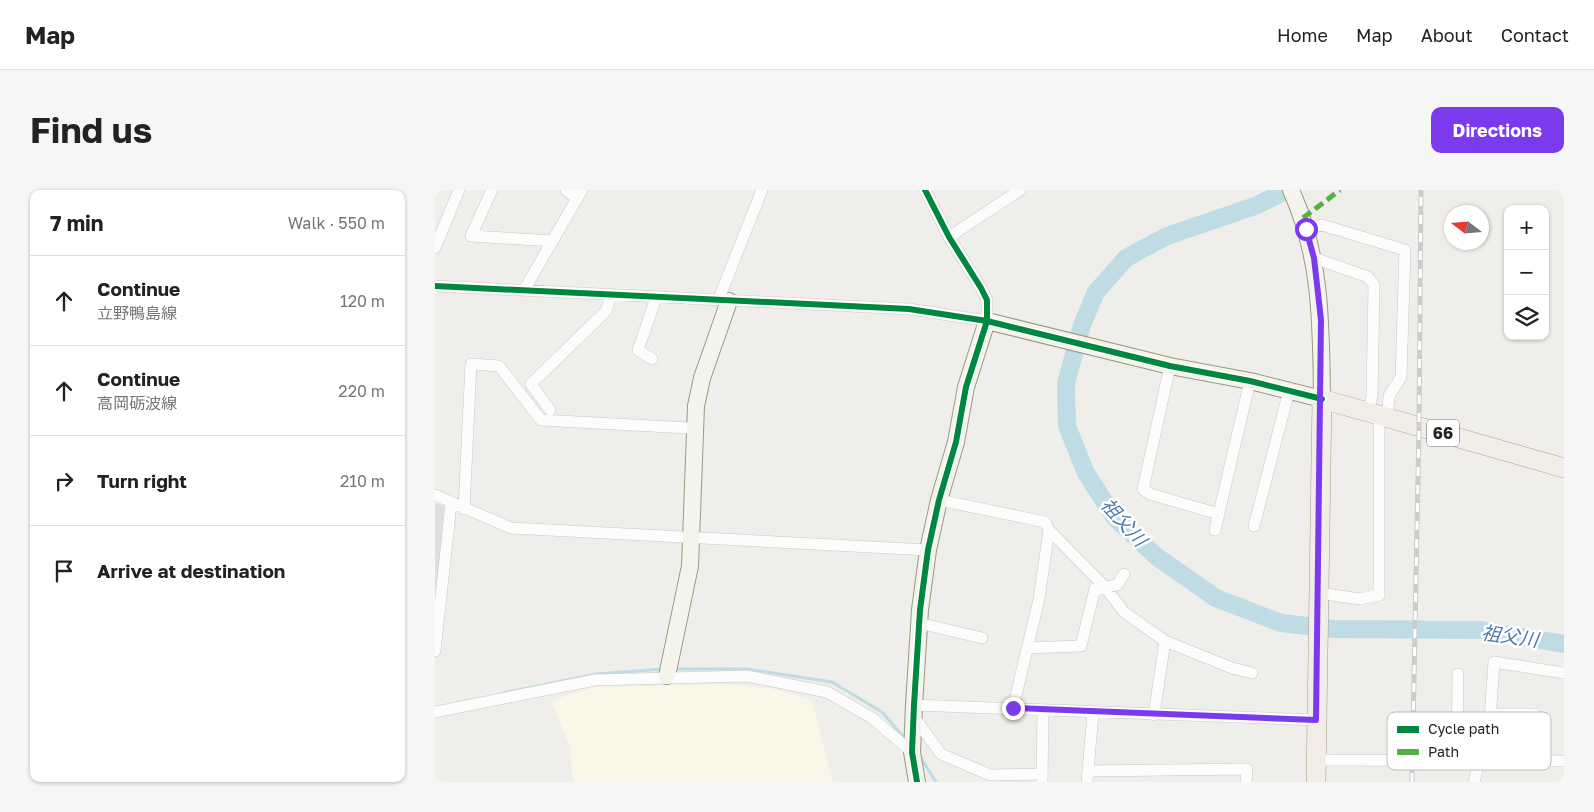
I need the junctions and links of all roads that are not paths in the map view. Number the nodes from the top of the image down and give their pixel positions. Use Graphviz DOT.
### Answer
graph roads {
  1 [pos="459,190"];
  2 [pos="492,190"];
  3 [pos="566,190"];
  4 [pos="763,190"];
  5 [pos="925,190"];
  6 [pos="1020,190"];
  7 [pos="1291,190"];
  8 [pos="579,194"];
  9 [pos="1304,221"];
  10 [pos="949,237"];
  11 [pos="553,241"];
  12 [pos="435,248"];
  13 [pos="1314,258"];
  14 [pos="435,286"];
  15 [pos="524,290"];
  16 [pos="611,295"];
  17 [pos="656,298"];
  18 [pos="724,301"];
  19 [pos="987,321"];
  20 [pos="652,359"];
  21 [pos="1170,366"];
  22 [pos="1250,382"];
  23 [pos="1289,391"];
  24 [pos="1322,399"];
  25 [pos="551,410"];
  26 [pos="1378,415"];
  27 [pos="688,428"];
  28 [pos="1564,468"];
  29 [pos="435,495"];
  30 [pos="939,500"];
  31 [pos="451,504"];
  32 [pos="464,509"];
  33 [pos="1219,514"];
  34 [pos="1254,526"];
  35 [pos="1049,530"];
  36 [pos="1215,530"];
  37 [pos="692,537"];
  38 [pos="928,550"];
  39 [pos="1124,574"];
  40 [pos="1105,587"];
  41 [pos="1319,600"];
  42 [pos="919,624"];
  43 [pos="982,638"];
  44 [pos="1165,640"];
  45 [pos="1027,648"];
  46 [pos="435,651"];
  47 [pos="1252,673"];
  48 [pos="1564,673"];
  49 [pos="1458,674"];
  50 [pos="667,676"];
  51 [pos="1013,708"];
  52 [pos="914,711"];
  53 [pos="1043,711"];
  54 [pos="435,712"];
  55 [pos="1458,712"];
  56 [pos="1491,712"];
  57 [pos="1093,713"];
  58 [pos="1154,715"];
  59 [pos="1316,720"];
  60 [pos="912,752"];
  61 [pos="1316,760"];
  62 [pos="1387,761"];
  63 [pos="1551,762"];
  64 [pos="1564,762"];
  65 [pos="1479,770"];
  66 [pos="1088,777"];
  67 [pos="989,778"];
  68 [pos="1042,778"];
  69 [pos="917,782"];
  70 [pos="1246,782"];
  71 [pos="1316,782"];
  72 [pos="1474,782"];
  1 -- 12 [label="street"];
  2 -- 11 [label="street"];
  3 -- 8 [label="street"];
  4 -- 18 [label="street"];
  5 -- 10 [label="street"];
  6 -- 10 [label="street"];
  7 -- 9 [label="street"];
  8 -- 11 [label="street"];
  9 -- 13 [label="street"];
  9 -- 26 [label="street"];
  10 -- 19 [label="street"];
  11 -- 15 [label="street"];
  13 -- 24 [label="street"];
  13 -- 26 [label="street"];
  14 -- 15 [label="street"];
  15 -- 16 [label="street"];
  16 -- 17 [label="street"];
  16 -- 25 [label="street"];
  17 -- 18 [label="street"];
  17 -- 20 [label="street"];
  18 -- 19 [label="street"];
  18 -- 37 [label="street"];
  19 -- 21 [label="street"];
  19 -- 30 [label="street"];
  21 -- 22 [label="street"];
  21 -- 33 [label="street"];
  22 -- 23 [label="street"];
  22 -- 33 [label="street"];
  23 -- 24 [label="street"];
  23 -- 34 [label="street"];
  24 -- 26 [label="main road, 66"];
  24 -- 41 [label="main road"];
  26 -- 28 [label="main road, 66"];
  26 -- 41 [label="street"];
  27 -- 32 [label="street"];
  29 -- 31 [label="street"];
  30 -- 35 [label="street"];
  30 -- 38 [label="street"];
  31 -- 32 [label="street"];
  31 -- 46 [label="street"];
  32 -- 37 [label="street"];
  33 -- 36 [label="street"];
  35 -- 40 [label="street"];
  35 -- 45 [label="street"];
  37 -- 38 [label="street"];
  37 -- 50 [label="street"];
  38 -- 42 [label="street"];
  39 -- 40 [label="street"];
  40 -- 44 [label="street"];
  40 -- 45 [label="street"];
  41 -- 59 [label="main road"];
  42 -- 43 [label="street"];
  42 -- 52 [label="street"];
  44 -- 47 [label="street"];
  44 -- 58 [label="street"];
  45 -- 51 [label="street"];
  48 -- 56 [label="street"];
  49 -- 55 [label="street"];
  50 -- 54 [label="street"];
  50 -- 60 [label="street"];
  51 -- 52 [label="street"];
  51 -- 53 [label="street"];
  52 -- 60 [label="street"];
  52 -- 67 [label="street"];
  53 -- 57 [label="street"];
  53 -- 68 [label="street"];
  57 -- 58 [label="street"];
  57 -- 66 [label="street"];
  58 -- 59 [label="street"];
  59 -- 61 [label="main road"];
  60 -- 69 [label="street"];
  61 -- 62 [label="street"];
  61 -- 71 [label="main road"];
  63 -- 64 [label="street"];
  65 -- 72 [label="street"];
  66 -- 70 [label="street"];
  67 -- 68 [label="street"];
}
